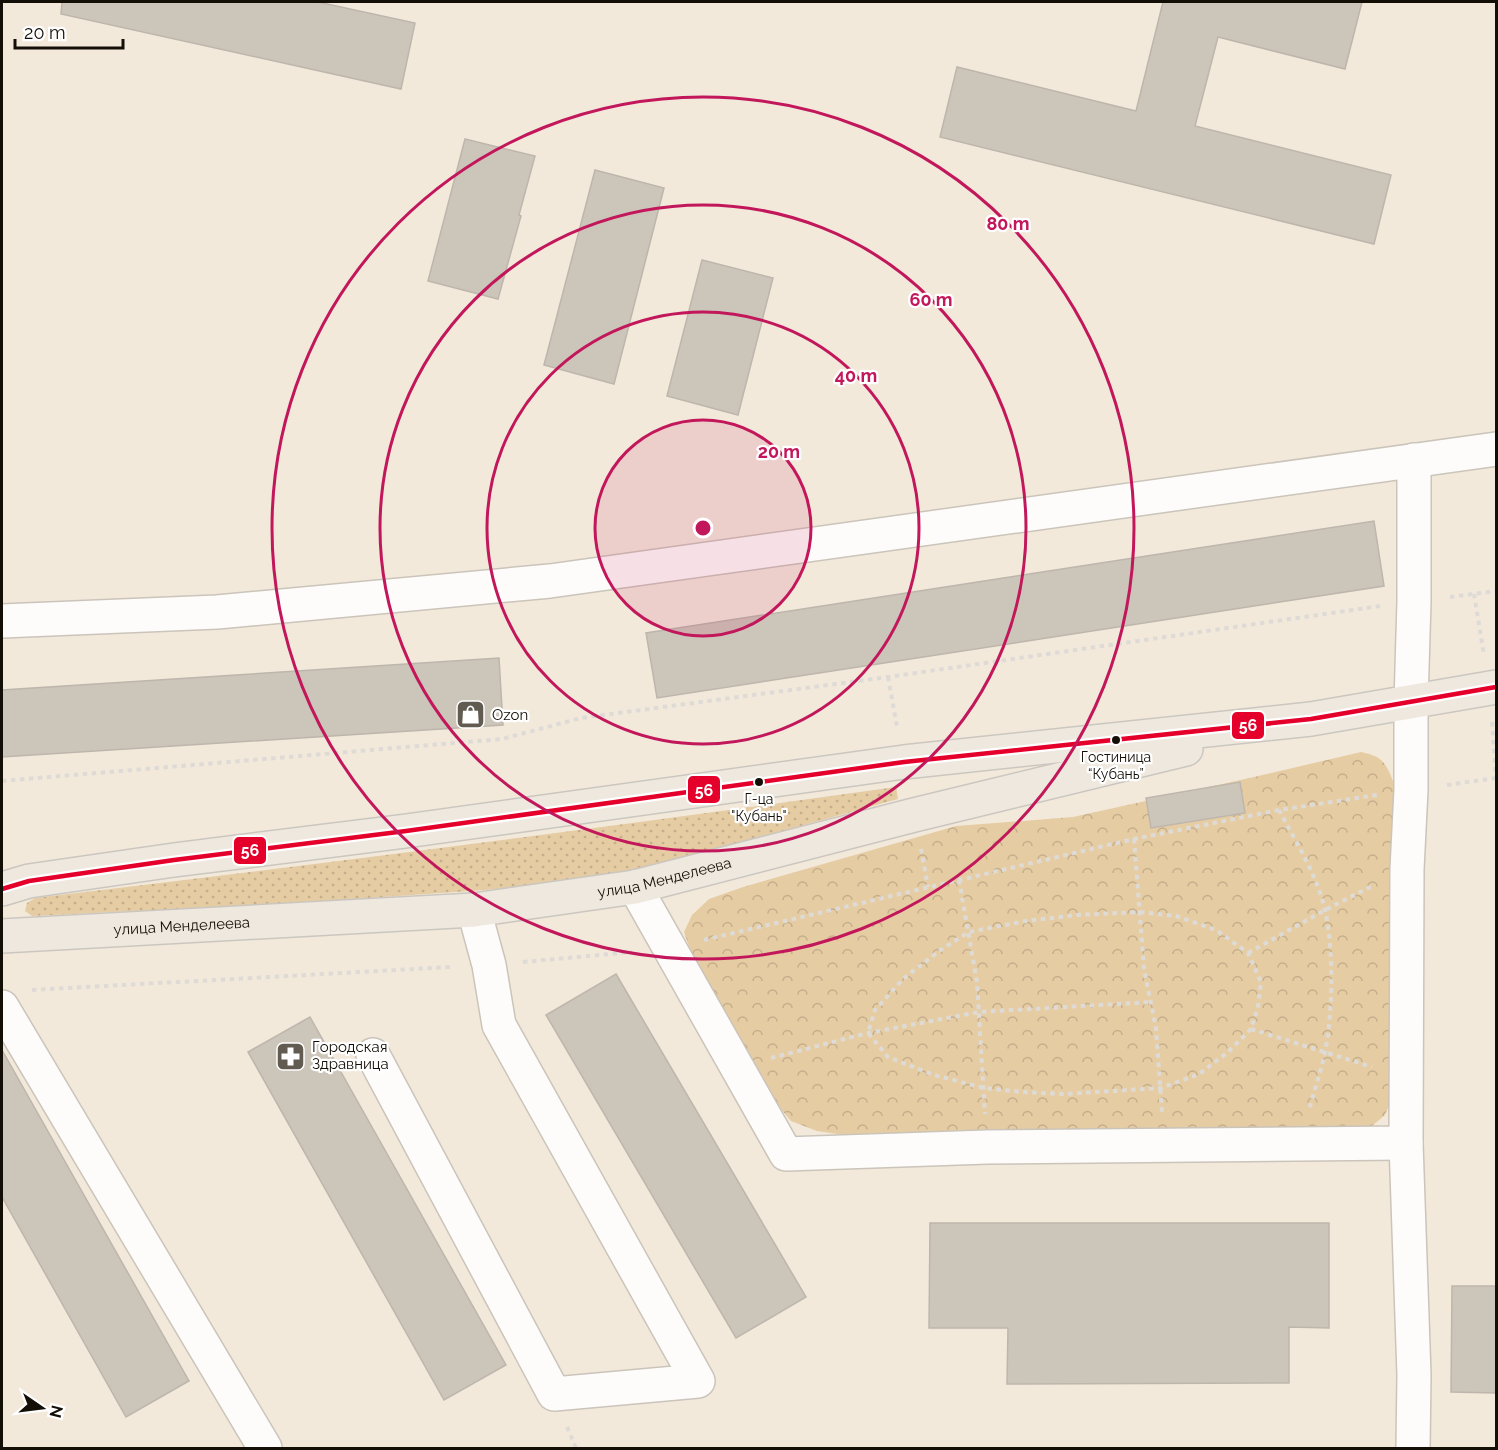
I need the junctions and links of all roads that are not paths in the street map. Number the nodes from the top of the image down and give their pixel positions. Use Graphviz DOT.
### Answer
graph roads {
  1 [pos="1497,449"];
  2 [pos="1414,460"];
  3 [pos="2,621"];
  4 [pos="1497,687"];
  5 [pos="1411,702"];
  6 [pos="1311,719"];
  7 [pos="635,887"];
  8 [pos="2,889"];
  9 [pos="474,910"];
  10 [pos="2,936"];
  11 [pos="13,999"];
  12 [pos="374,1055"];
  13 [pos="1406,1143"];
  14 [pos="265,1449"];
  15 [pos="1413,1449"];
  1 -- 2 [label="lane"];
  2 -- 3 [label="lane"];
  2 -- 5 [label="lane"];
  4 -- 5 [label="main road, улица Менделеева"];
  5 -- 6 [label="main road, улица Менделеева"];
  5 -- 13 [label="lane"];
  6 -- 7 [label="main road, улица Менделеева"];
  6 -- 8 [label="main road, улица Менделеева"];
  7 -- 9 [label="main road, улица Менделеева"];
  7 -- 13 [label="lane"];
  9 -- 10 [label="main road, улица Менделеева"];
  9 -- 12 [label="lane"];
  11 -- 14 [label="lane"];
  13 -- 15 [label="lane"];
}
